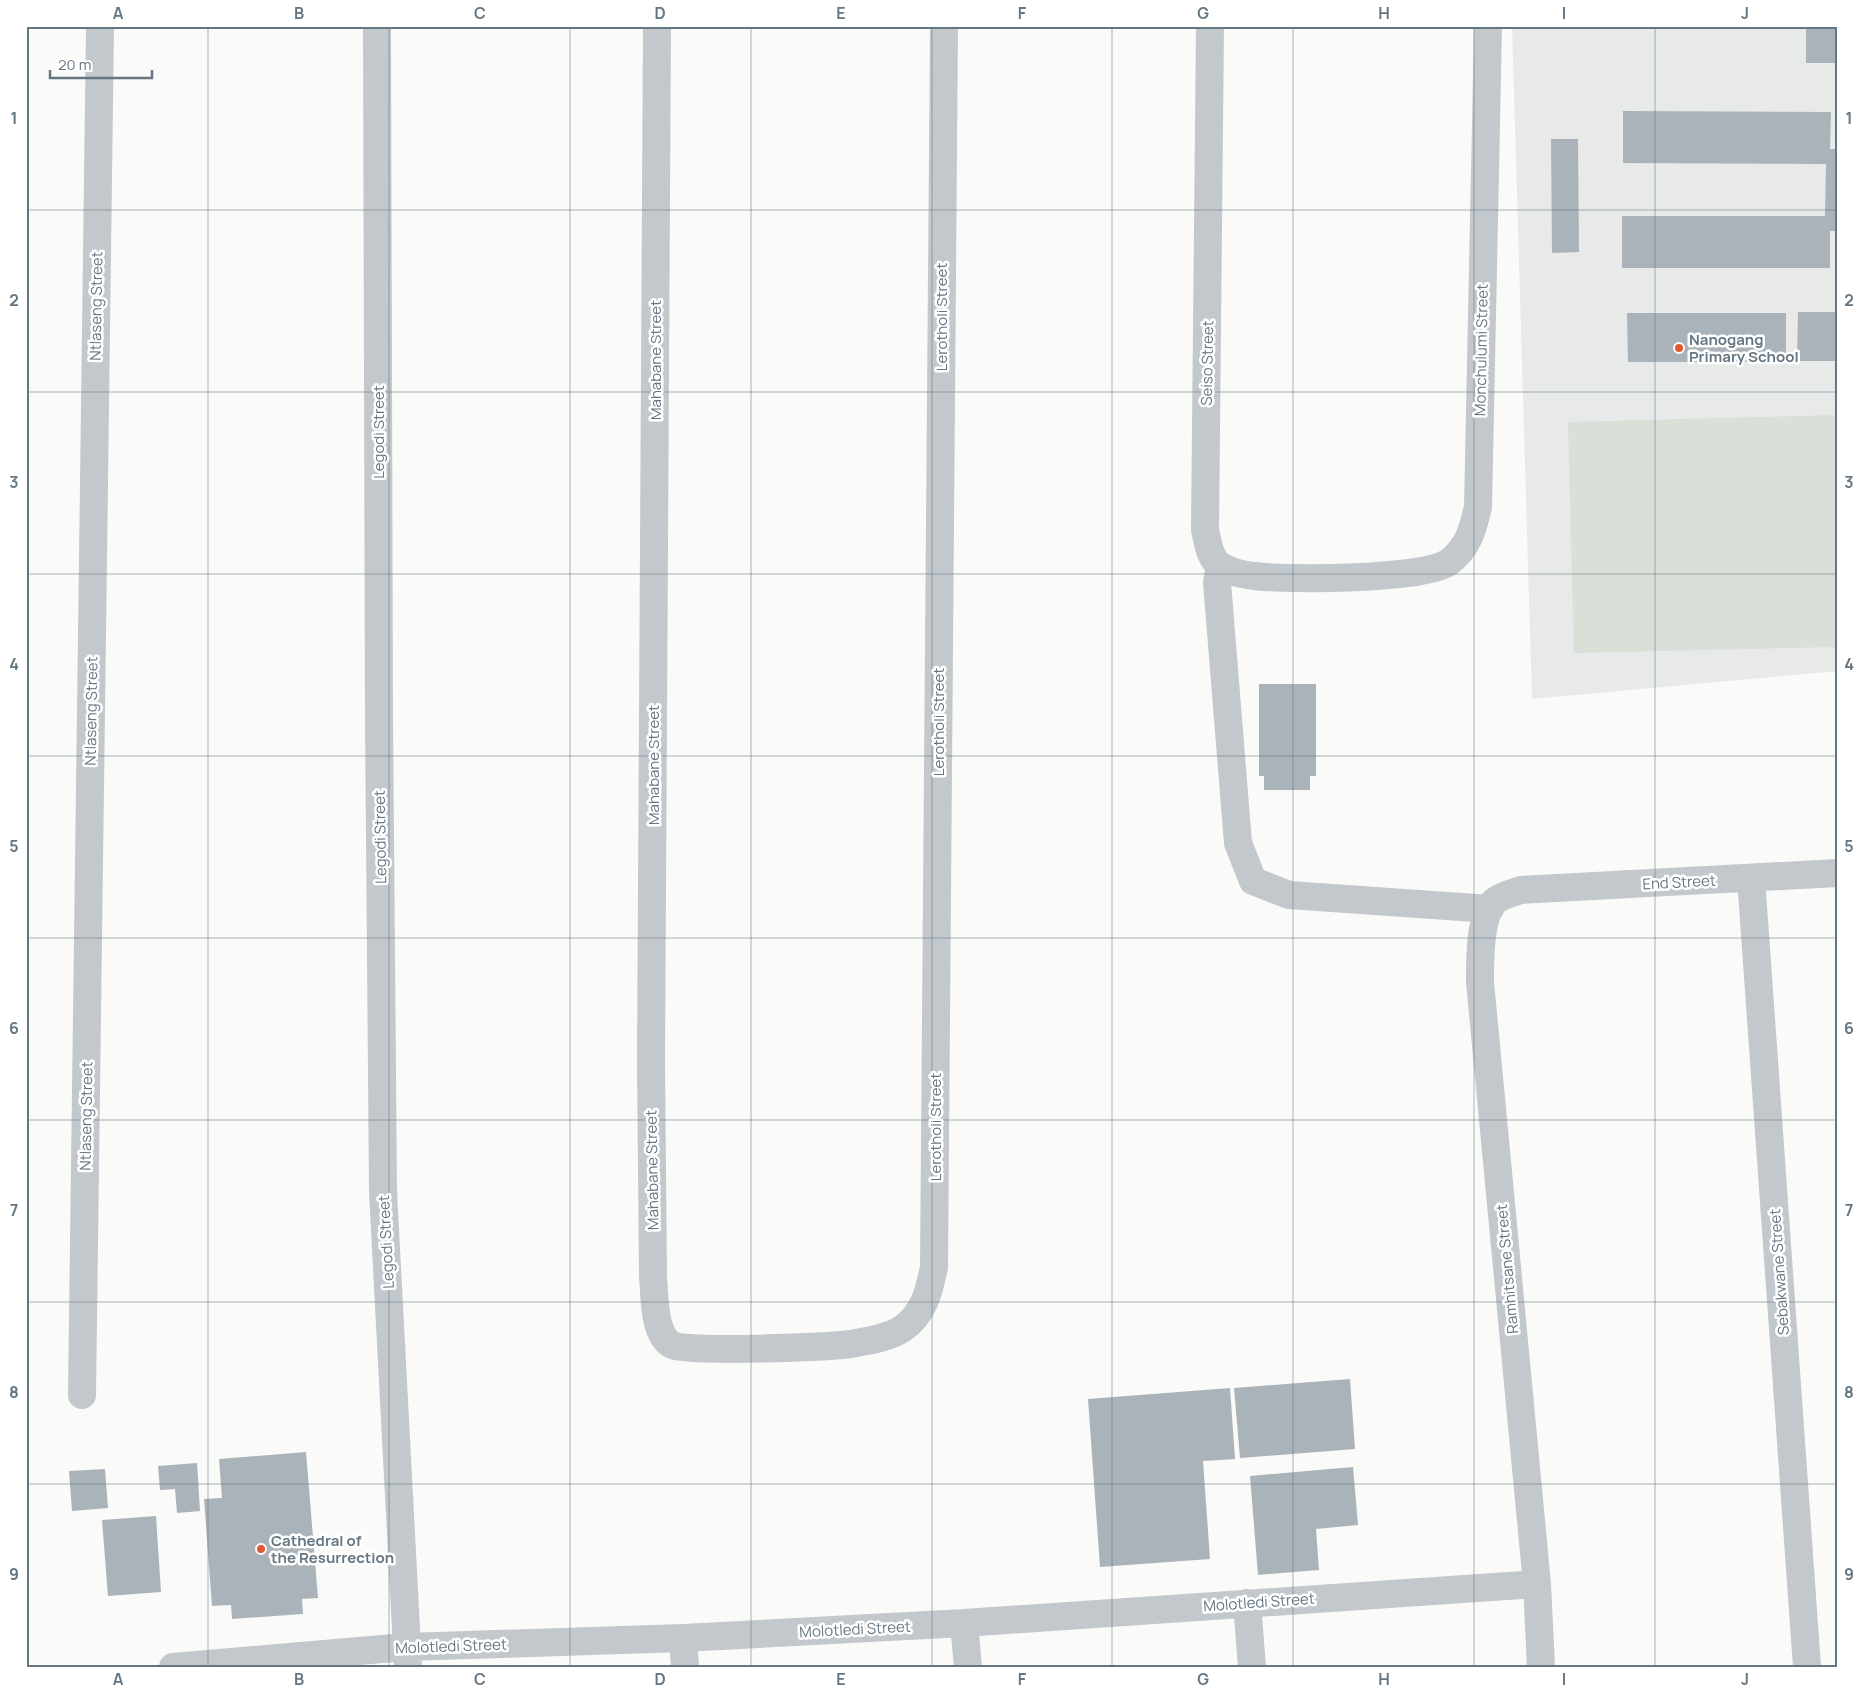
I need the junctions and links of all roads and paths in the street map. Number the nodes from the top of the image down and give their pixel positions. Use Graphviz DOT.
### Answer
graph roads {
  1 [pos="100,26"];
  2 [pos="377,26"];
  3 [pos="658,26"];
  4 [pos="944,26"];
  5 [pos="1210,26"];
  6 [pos="1488,26"];
  7 [pos="1220,566"];
  8 [pos="1837,873"];
  9 [pos="1751,878"];
  10 [pos="1490,909"];
  11 [pos="826,1347"];
  12 [pos="82,1395"];
  13 [pos="1537,1584"];
  14 [pos="1246,1603"];
  15 [pos="964,1623"];
  16 [pos="682,1638"];
  17 [pos="407,1657"];
  18 [pos="173,1667"];
  19 [pos="685,1667"];
  20 [pos="968,1667"];
  21 [pos="1252,1667"];
  22 [pos="1540,1667"];
  23 [pos="1807,1667"];
  1 -- 12 [label="street, Ntlaseng Street"];
  2 -- 17 [label="street, Legodi Street"];
  3 -- 11 [label="street, Mahabane Street"];
  4 -- 11 [label="street, Lerotholi Street"];
  5 -- 7 [label="street, Seiso Street"];
  6 -- 7 [label="street, Monchulumi Street"];
  7 -- 10 [label="street"];
  8 -- 9 [label="street, End Street"];
  9 -- 10 [label="street, End Street"];
  9 -- 23 [label="street, Sebakwane Street"];
  10 -- 13 [label="street, Ramhitsane Street"];
  13 -- 14 [label="street, Molotledi Street"];
  13 -- 22 [label="street, Ramhitsane Street"];
  14 -- 15 [label="street, Molotledi Street"];
  14 -- 21 [label="street"];
  15 -- 16 [label="street, Molotledi Street"];
  15 -- 20 [label="street"];
  16 -- 17 [label="street, Molotledi Street"];
  16 -- 19 [label="street"];
  17 -- 18 [label="street, Molotledi Street"];
}
